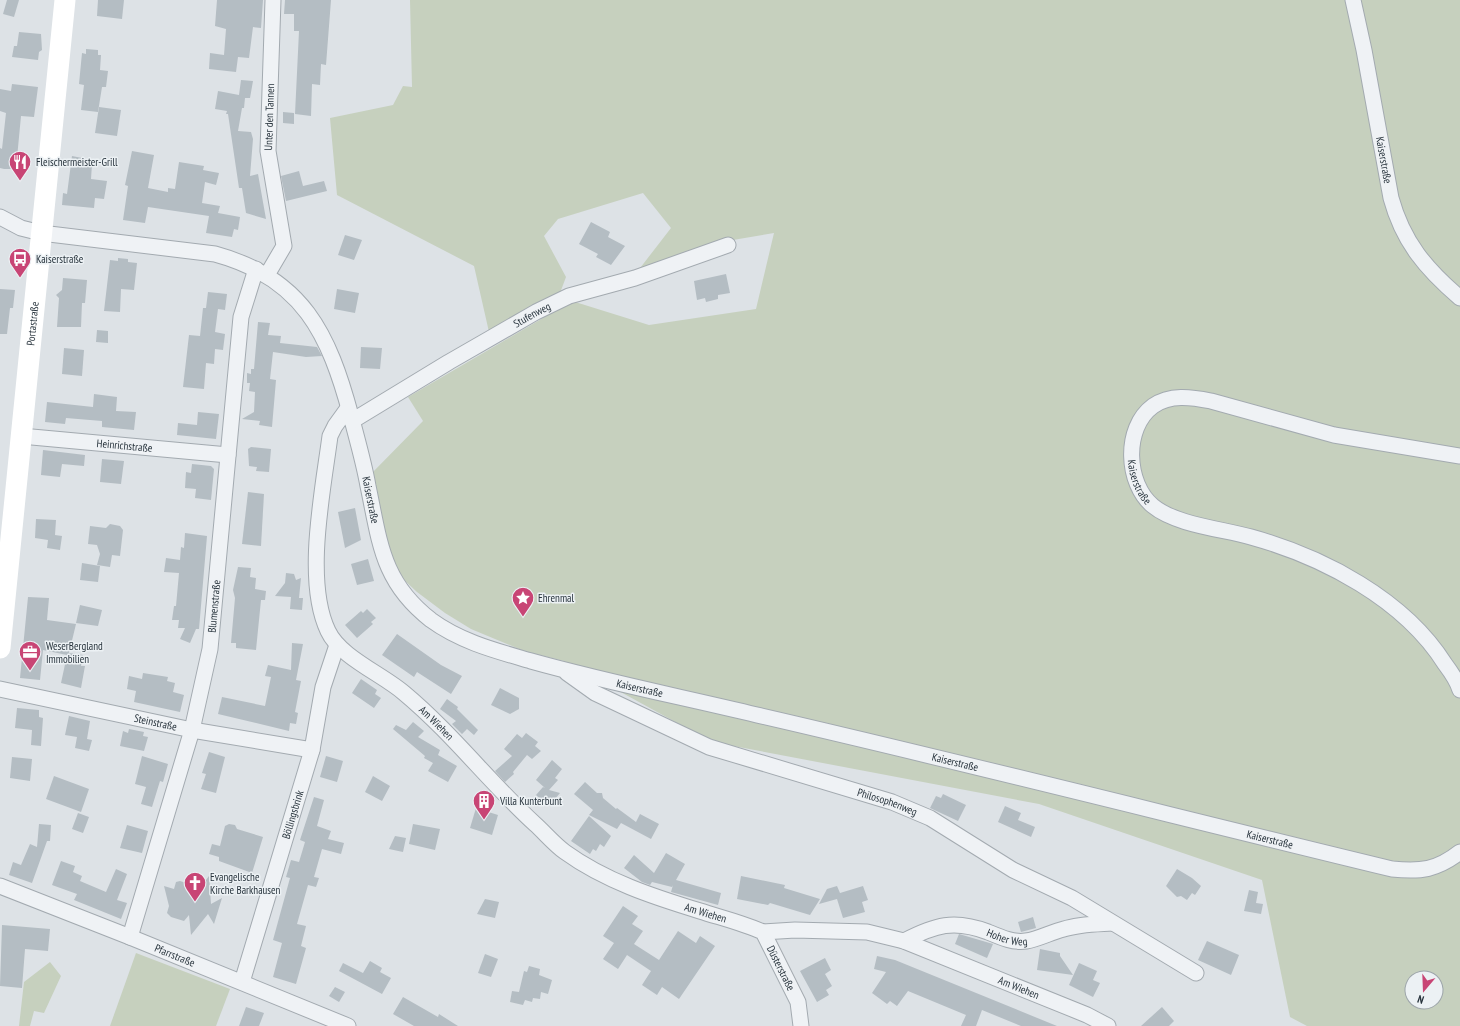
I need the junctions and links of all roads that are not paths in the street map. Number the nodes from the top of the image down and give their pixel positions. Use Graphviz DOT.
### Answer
graph roads {
  1 [pos="66,0"];
  2 [pos="273,0"];
  3 [pos="1353,0"];
  4 [pos="0,217"];
  5 [pos="41,233"];
  6 [pos="728,245"];
  7 [pos="262,272"];
  8 [pos="1460,298"];
  9 [pos="350,414"];
  10 [pos="22,436"];
  11 [pos="228,455"];
  12 [pos="1460,456"];
  13 [pos="337,645"];
  14 [pos="0,648"];
  15 [pos="562,669"];
  16 [pos="0,689"];
  17 [pos="1460,690"];
  18 [pos="192,730"];
  19 [pos="312,750"];
  20 [pos="1460,852"];
  21 [pos="0,886"];
  22 [pos="743,923"];
  23 [pos="1112,923"];
  24 [pos="763,932"];
  25 [pos="130,937"];
  26 [pos="904,942"];
  27 [pos="1196,973"];
  28 [pos="242,982"];
  29 [pos="348,1026"];
  30 [pos="801,1026"];
  31 [pos="1108,1026"];
  1 -- 5 [label="main road, Portastraße"];
  2 -- 7 [label="street, Unter den Tannen"];
  3 -- 8 [label="street, Kaiserstraße"];
  4 -- 5 [label="street, Kaiserstraße"];
  5 -- 7 [label="street, Kaiserstraße"];
  5 -- 10 [label="main road, Portastraße"];
  6 -- 9 [label="street, Stufenweg"];
  7 -- 9 [label="street, Kaiserstraße"];
  7 -- 11 [label="street, Blumenstraße"];
  9 -- 13 [label="street, Am Wiehen"];
  9 -- 15 [label="street, Kaiserstraße"];
  10 -- 11 [label="street, Heinrichstraße"];
  10 -- 14 [label="main road, Portastraße"];
  11 -- 18 [label="street, Blumenstraße"];
  12 -- 17 [label="street, Kaiserstraße"];
  13 -- 19 [label="street, Böllingsbrink"];
  13 -- 22 [label="street, Am Wiehen"];
  15 -- 20 [label="street, Kaiserstraße"];
  15 -- 23 [label="street, Philosophenweg"];
  16 -- 18 [label="street, Steinstraße"];
  18 -- 19 [label="street, Steinstraße"];
  18 -- 25 [label="street, Blumenstraße"];
  19 -- 28 [label="street, Böllingsbrink"];
  21 -- 25 [label="street, Pfarrstraße"];
  22 -- 24 [label="street, Düsterstraße"];
  23 -- 26 [label="street, Hoher Weg"];
  23 -- 27 [label="street, Philosophenweg"];
  24 -- 26 [label="street, Am Wiehen"];
  24 -- 30 [label="street, Düsterstraße"];
  25 -- 28 [label="street, Pfarrstraße"];
  26 -- 31 [label="street, Am Wiehen"];
  28 -- 29 [label="street, Pfarrstraße"];
}
